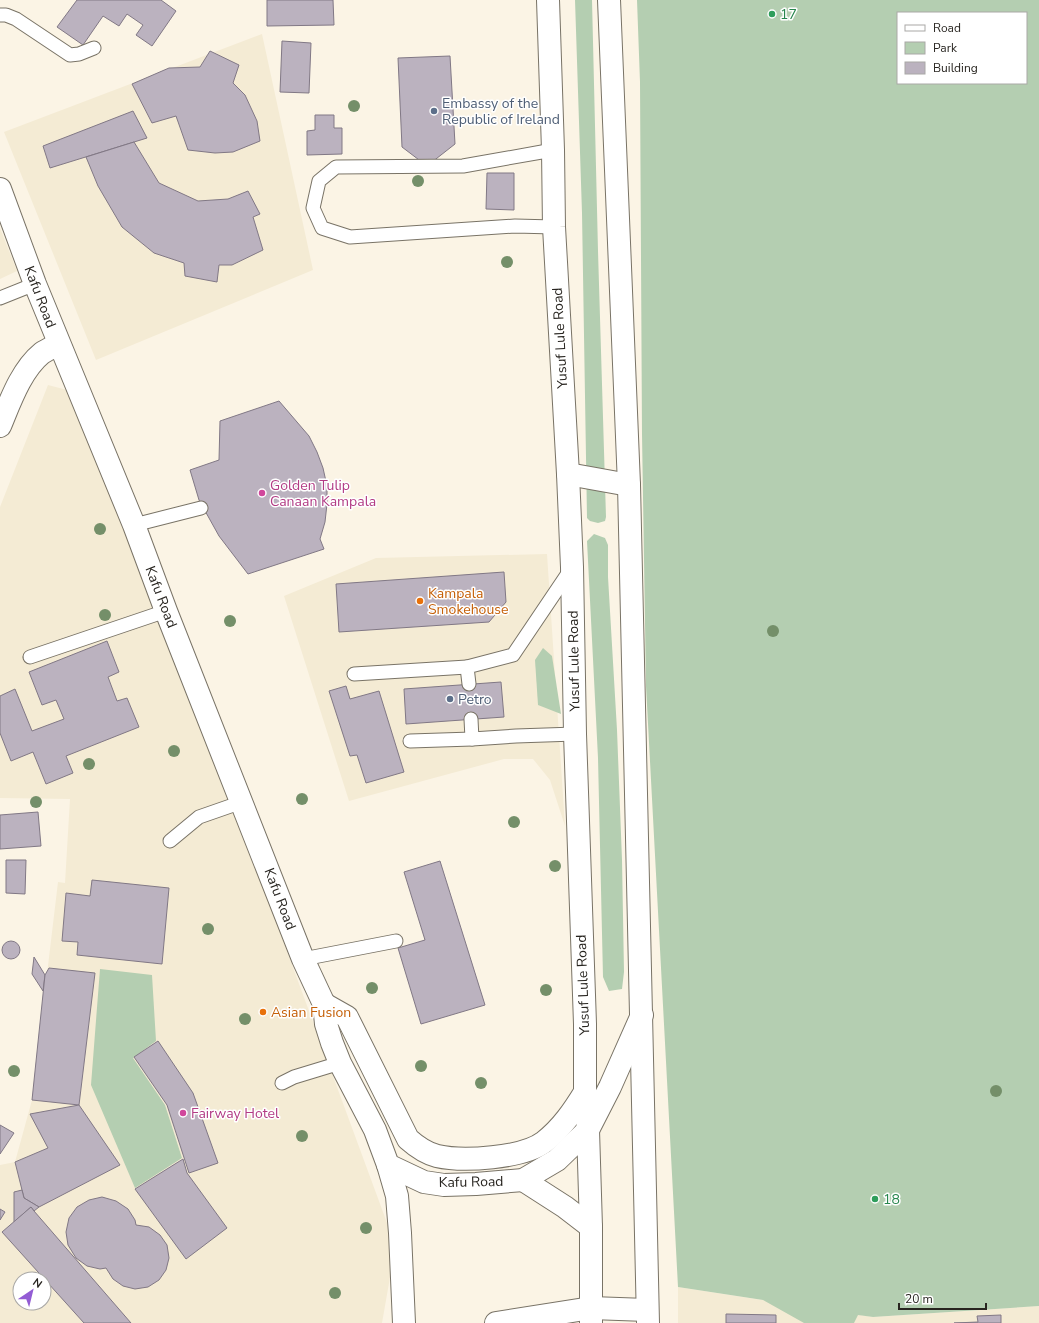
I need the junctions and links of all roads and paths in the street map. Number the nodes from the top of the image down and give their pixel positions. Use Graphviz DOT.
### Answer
graph roads {
  1 [pos="548,0"];
  2 [pos="609,0"];
  3 [pos="0,16"];
  4 [pos="94,48"];
  5 [pos="553,150"];
  6 [pos="0,189"];
  7 [pos="554,227"];
  8 [pos="35,284"];
  9 [pos="0,298"];
  10 [pos="58,344"];
  11 [pos="0,426"];
  12 [pos="568,474"];
  13 [pos="630,485"];
  14 [pos="201,508"];
  15 [pos="134,525"];
  16 [pos="572,567"];
  17 [pos="166,611"];
  18 [pos="30,657"];
  19 [pos="467,667"];
  20 [pos="354,674"];
  21 [pos="469,684"];
  22 [pos="471,719"];
  23 [pos="576,734"];
  24 [pos="472,739"];
  25 [pos="410,741"];
  26 [pos="242,802"];
  27 [pos="170,841"];
  28 [pos="396,941"];
  29 [pos="303,959"];
  30 [pos="324,1004"];
  31 [pos="642,1015"];
  32 [pos="340,1063"];
  33 [pos="282,1083"];
  34 [pos="585,1092"];
  35 [pos="588,1130"];
  36 [pos="388,1165"];
  37 [pos="523,1180"];
  38 [pos="591,1228"];
  39 [pos="591,1316"];
  40 [pos="647,1317"];
  41 [pos="404,1323"];
  42 [pos="496,1323"];
  1 -- 5 [label="main road, Yusuf Lule Road"];
  2 -- 13 [label="main road"];
  3 -- 4 [label="lane"];
  5 -- 7 [label="main road, Yusuf Lule Road"];
  5 -- 7 [label="lane"];
  6 -- 8 [label="main road, Kafu Road"];
  7 -- 12 [label="main road, Yusuf Lule Road"];
  8 -- 9 [label="lane"];
  8 -- 10 [label="main road, Kafu Road"];
  10 -- 11 [label="main road"];
  10 -- 15 [label="main road, Kafu Road"];
  12 -- 13 [label="main road"];
  12 -- 16 [label="main road, Yusuf Lule Road"];
  13 -- 31 [label="main road"];
  14 -- 15 [label="lane"];
  15 -- 17 [label="main road, Kafu Road"];
  16 -- 19 [label="lane"];
  16 -- 23 [label="main road, Yusuf Lule Road"];
  17 -- 18 [label="lane"];
  17 -- 26 [label="main road, Kafu Road"];
  19 -- 20 [label="lane"];
  19 -- 21 [label="lane"];
  22 -- 24 [label="lane"];
  23 -- 24 [label="lane"];
  23 -- 34 [label="main road, Yusuf Lule Road"];
  24 -- 25 [label="lane"];
  26 -- 27 [label="lane"];
  26 -- 29 [label="main road, Kafu Road"];
  28 -- 29 [label="lane"];
  29 -- 30 [label="main road, Kafu Road"];
  30 -- 32 [label="main road, Kafu Road"];
  30 -- 34 [label="main road, Kafu Road"];
  31 -- 35 [label="main road, Kafu Road"];
  31 -- 40 [label="main road"];
  32 -- 33 [label="lane"];
  32 -- 36 [label="main road, Kafu Road"];
  34 -- 35 [label="main road, Yusuf Lule Road"];
  35 -- 37 [label="main road, Kafu Road"];
  35 -- 38 [label="main road, Yusuf Lule Road"];
  36 -- 37 [label="main road, Kafu Road"];
  36 -- 41 [label="main road"];
  37 -- 38 [label="main road"];
  38 -- 39 [label="main road, Yusuf Lule Road"];
  39 -- 40 [label="main road"];
  39 -- 42 [label="main road"];
}
